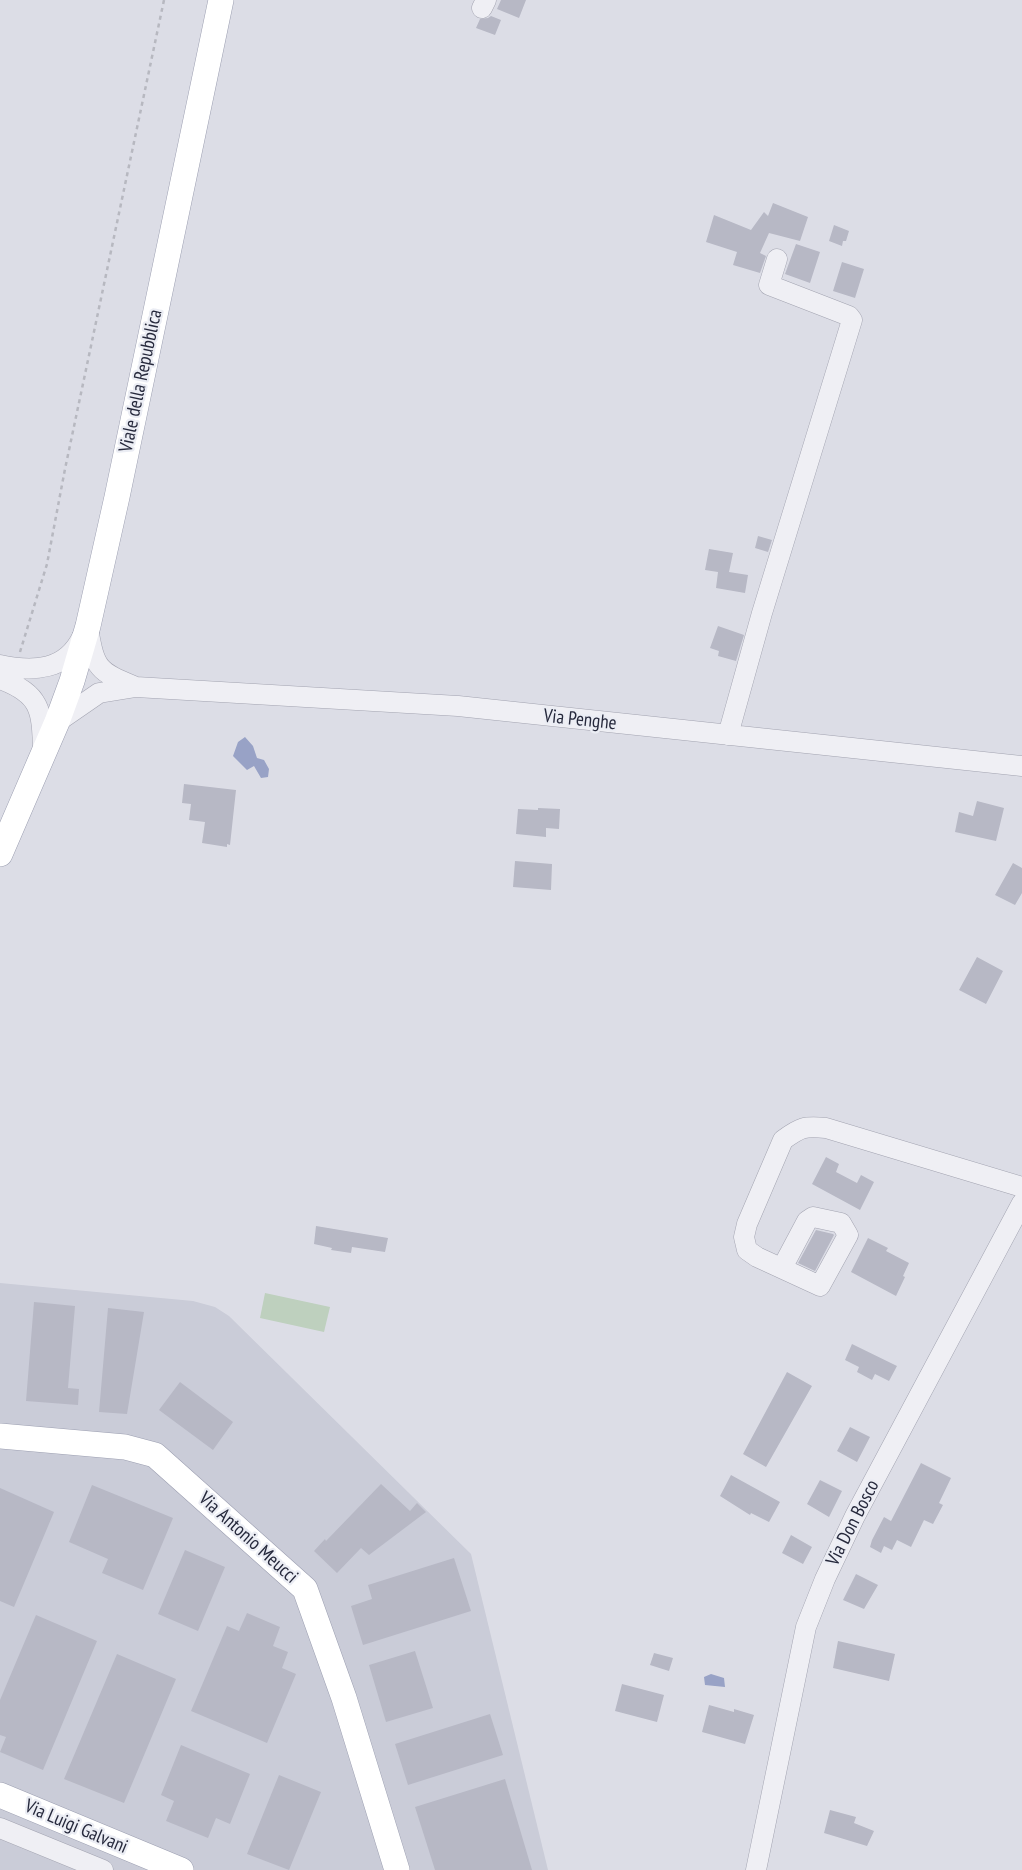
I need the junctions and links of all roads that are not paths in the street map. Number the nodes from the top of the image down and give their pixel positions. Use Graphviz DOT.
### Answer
graph roads {
  1 [pos="221,0"];
  2 [pos="777,259"];
  3 [pos="88,626"];
  4 [pos="5,671"];
  5 [pos="136,688"];
  6 [pos="57,722"];
  7 [pos="728,735"];
  8 [pos="43,758"];
  9 [pos="1022,766"];
  10 [pos="0,854"];
  11 [pos="1022,1187"];
  12 [pos="1022,1203"];
  13 [pos="782,1268"];
  14 [pos="0,1436"];
  15 [pos="0,1795"];
  16 [pos="0,1828"];
  17 [pos="103,1870"];
  18 [pos="181,1870"];
  19 [pos="397,1870"];
  20 [pos="756,1870"];
  1 -- 3 [label="main road, Viale della Repubblica"];
  2 -- 7 [label="street"];
  3 -- 4 [label="street"];
  3 -- 5 [label="street, Via Penghe"];
  3 -- 6 [label="main road, Viale della Repubblica"];
  4 -- 8 [label="street"];
  5 -- 6 [label="street, Via Penghe"];
  5 -- 7 [label="street, Via Penghe"];
  6 -- 8 [label="main road, Viale della Repubblica"];
  7 -- 9 [label="street, Via Penghe"];
  8 -- 10 [label="main road, Viale della Repubblica"];
  11 -- 13 [label="street"];
  12 -- 20 [label="street, Via Don Bosco"];
  14 -- 19 [label="main road, Via Antonio Meucci"];
  15 -- 18 [label="main road, Via Luigi Galvani"];
  16 -- 17 [label="street"];
}
